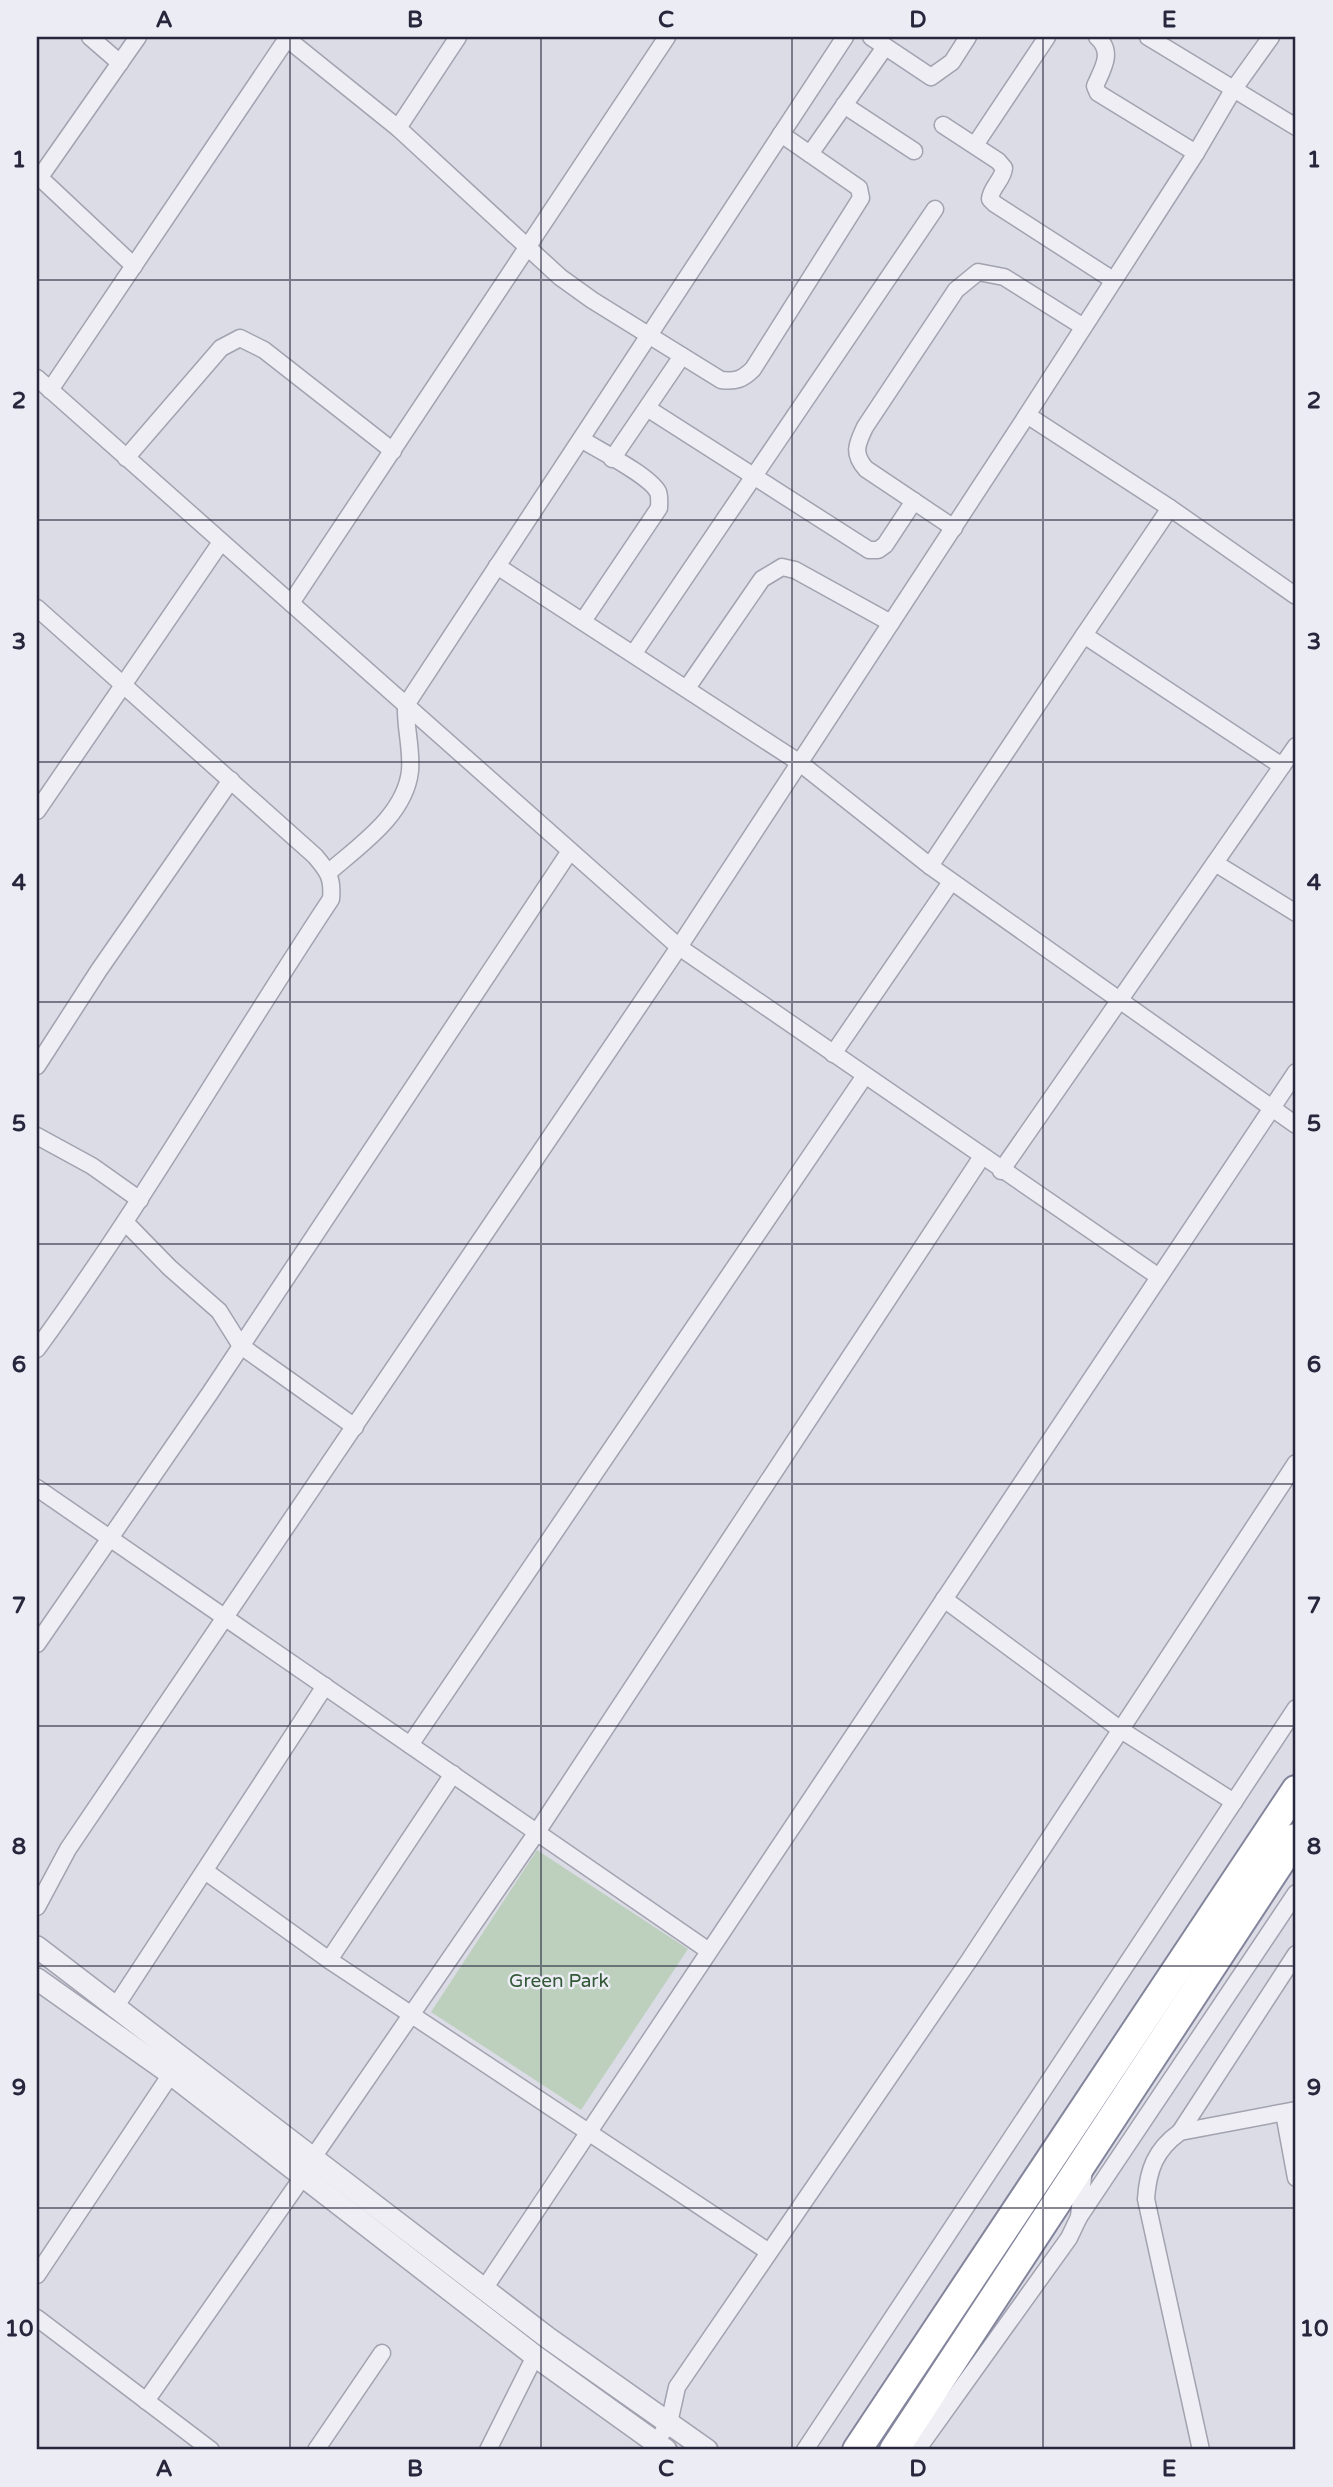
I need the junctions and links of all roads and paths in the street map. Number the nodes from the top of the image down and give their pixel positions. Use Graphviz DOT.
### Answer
graph roads {
  1 [pos="90,37"];
  2 [pos="138,37"];
  3 [pos="286,37"];
  4 [pos="458,37"];
  5 [pos="667,37"];
  6 [pos="845,37"];
  7 [pos="871,37"];
  8 [pos="968,37"];
  9 [pos="1047,37"];
  10 [pos="1097,37"];
  11 [pos="1148,37"];
  12 [pos="1271,37"];
  13 [pos="885,47"];
  14 [pos="120,63"];
  15 [pos="1233,90"];
  16 [pos="844,105"];
  17 [pos="943,125"];
  18 [pos="1296,127"];
  19 [pos="398,128"];
  20 [pos="781,134"];
  21 [pos="975,145"];
  22 [pos="914,151"];
  23 [pos="1196,153"];
  24 [pos="810,154"];
  25 [pos="38,176"];
  26 [pos="936,209"];
  27 [pos="528,248"];
  28 [pos="134,266"];
  29 [pos="1113,280"];
  30 [pos="1082,326"];
  31 [pos="649,336"];
  32 [pos="682,356"];
  33 [pos="37,378"];
  34 [pos="50,390"];
  35 [pos="647,408"];
  36 [pos="1027,415"];
  37 [pos="581,439"];
  38 [pos="393,451"];
  39 [pos="126,458"];
  40 [pos="612,459"];
  41 [pos="754,477"];
  42 [pos="914,501"];
  43 [pos="1170,508"];
  44 [pos="954,528"];
  45 [pos="221,542"];
  46 [pos="497,566"];
  47 [pos="1296,596"];
  48 [pos="291,603"];
  49 [pos="37,608"];
  50 [pos="583,621"];
  51 [pos="891,623"];
  52 [pos="1084,635"];
  53 [pos="634,653"];
  54 [pos="124,684"];
  55 [pos="687,688"];
  56 [pos="406,705"];
  57 [pos="1296,747"];
  58 [pos="800,763"];
  59 [pos="1282,766"];
  60 [pos="231,780"];
  61 [pos="37,811"];
  62 [pos="570,851"];
  63 [pos="1215,863"];
  64 [pos="930,866"];
  65 [pos="329,872"];
  66 [pos="951,882"];
  67 [pos="1296,913"];
  68 [pos="679,947"];
  69 [pos="1119,1003"];
  70 [pos="833,1054"];
  71 [pos="37,1066"];
  72 [pos="1296,1072"];
  73 [pos="864,1076"];
  74 [pos="1273,1109"];
  75 [pos="1296,1125"];
  76 [pos="37,1136"];
  77 [pos="981,1158"];
  78 [pos="1001,1171"];
  79 [pos="139,1200"];
  80 [pos="125,1222"];
  81 [pos="1159,1278"];
  82 [pos="241,1346"];
  83 [pos="37,1349"];
  84 [pos="355,1427"];
  85 [pos="1296,1463"];
  86 [pos="37,1488"];
  87 [pos="109,1539"];
  88 [pos="944,1599"];
  89 [pos="226,1618"];
  90 [pos="37,1644"];
  91 [pos="325,1686"];
  92 [pos="1296,1708"];
  93 [pos="1121,1730"];
  94 [pos="410,1745"];
  95 [pos="453,1774"];
  96 [pos="1296,1790"];
  97 [pos="1234,1802"];
  98 [pos="537,1832"];
  99 [pos="1296,1839"];
  100 [pos="205,1871"];
  101 [pos="1296,1893"];
  102 [pos="37,1907"];
  103 [pos="37,1947"];
  104 [pos="709,1951"];
  105 [pos="1296,1954"];
  106 [pos="329,1960"];
  107 [pos="37,1979"];
  108 [pos="114,2009"];
  109 [pos="413,2014"];
  110 [pos="171,2074"];
  111 [pos="1290,2111"];
  112 [pos="588,2131"];
  113 [pos="1180,2132"];
  114 [pos="314,2155"];
  115 [pos="1085,2158"];
  116 [pos="304,2175"];
  117 [pos="1296,2178"];
  118 [pos="1079,2217"];
  119 [pos="769,2252"];
  120 [pos="37,2275"];
  121 [pos="484,2289"];
  122 [pos="37,2318"];
  123 [pos="548,2338"];
  124 [pos="382,2353"];
  125 [pos="535,2356"];
  126 [pos="677,2387"];
  127 [pos="146,2401"];
  128 [pos="650,2409"];
  129 [pos="669,2423"];
  130 [pos="635,2429"];
  131 [pos="661,2446"];
  132 [pos="211,2450"];
  133 [pos="316,2450"];
  134 [pos="488,2450"];
  135 [pos="707,2450"];
  136 [pos="805,2450"];
  137 [pos="857,2450"];
  138 [pos="894,2450"];
  139 [pos="917,2450"];
  140 [pos="1201,2450"];
  1 -- 14 [label="street"];
  2 -- 14 [label="street"];
  3 -- 19 [label="street"];
  3 -- 28 [label="street"];
  4 -- 19 [label="street"];
  5 -- 27 [label="street"];
  6 -- 20 [label="street"];
  7 -- 13 [label="street"];
  8 -- 13 [label="street"];
  9 -- 21 [label="street"];
  10 -- 23 [label="street"];
  11 -- 15 [label="street"];
  12 -- 15 [label="street"];
  13 -- 16 [label="street"];
  14 -- 25 [label="street"];
  15 -- 18 [label="street"];
  15 -- 23 [label="street"];
  16 -- 22 [label="street"];
  16 -- 24 [label="street"];
  17 -- 21 [label="street"];
  19 -- 27 [label="street"];
  20 -- 24 [label="street"];
  20 -- 31 [label="street"];
  21 -- 29 [label="street"];
  23 -- 29 [label="street"];
  24 -- 32 [label="street"];
  25 -- 28 [label="street"];
  26 -- 41 [label="street"];
  27 -- 31 [label="street"];
  27 -- 38 [label="street"];
  28 -- 34 [label="street"];
  29 -- 30 [label="street"];
  30 -- 36 [label="street"];
  30 -- 42 [label="street"];
  31 -- 32 [label="street"];
  31 -- 37 [label="street"];
  32 -- 35 [label="street"];
  33 -- 34 [label="street"];
  34 -- 39 [label="street"];
  35 -- 40 [label="street"];
  35 -- 41 [label="street"];
  36 -- 43 [label="street"];
  36 -- 44 [label="street"];
  37 -- 40 [label="street"];
  37 -- 46 [label="street"];
  38 -- 39 [label="street"];
  38 -- 48 [label="street"];
  39 -- 45 [label="street"];
  40 -- 50 [label="street"];
  41 -- 42 [label="street"];
  41 -- 53 [label="street"];
  42 -- 44 [label="street"];
  43 -- 47 [label="street"];
  43 -- 52 [label="street"];
  44 -- 51 [label="street"];
  45 -- 48 [label="street"];
  45 -- 54 [label="street"];
  46 -- 50 [label="street"];
  46 -- 56 [label="street"];
  48 -- 56 [label="street"];
  49 -- 54 [label="street"];
  50 -- 53 [label="street"];
  51 -- 55 [label="street"];
  51 -- 58 [label="street"];
  52 -- 59 [label="street"];
  52 -- 64 [label="street"];
  53 -- 55 [label="street"];
  54 -- 60 [label="street"];
  54 -- 61 [label="street"];
  55 -- 58 [label="street"];
  56 -- 62 [label="street"];
  56 -- 65 [label="street"];
  57 -- 59 [label="street"];
  58 -- 64 [label="street"];
  58 -- 68 [label="street"];
  59 -- 63 [label="street"];
  60 -- 65 [label="street"];
  60 -- 71 [label="street"];
  62 -- 68 [label="street"];
  62 -- 82 [label="street"];
  63 -- 67 [label="street"];
  63 -- 69 [label="street"];
  64 -- 66 [label="street"];
  65 -- 79 [label="street"];
  66 -- 69 [label="street"];
  66 -- 70 [label="street"];
  68 -- 70 [label="street"];
  68 -- 84 [label="street"];
  69 -- 74 [label="street"];
  69 -- 78 [label="street"];
  70 -- 73 [label="street"];
  72 -- 74 [label="street"];
  73 -- 77 [label="street"];
  73 -- 94 [label="street"];
  74 -- 75 [label="street"];
  74 -- 81 [label="street"];
  76 -- 79 [label="street"];
  77 -- 78 [label="street"];
  77 -- 98 [label="street"];
  78 -- 81 [label="street"];
  79 -- 80 [label="street"];
  80 -- 82 [label="street"];
  80 -- 83 [label="street"];
  81 -- 88 [label="street"];
  82 -- 84 [label="street"];
  82 -- 87 [label="street"];
  84 -- 89 [label="street"];
  85 -- 93 [label="street"];
  86 -- 87 [label="street"];
  87 -- 89 [label="street"];
  87 -- 90 [label="street"];
  88 -- 93 [label="street"];
  88 -- 104 [label="street"];
  89 -- 91 [label="street"];
  89 -- 102 [label="street"];
  91 -- 94 [label="street"];
  91 -- 100 [label="street"];
  92 -- 97 [label="street"];
  93 -- 97 [label="street"];
  93 -- 119 [label="street"];
  94 -- 95 [label="street"];
  95 -- 98 [label="street"];
  95 -- 106 [label="street"];
  96 -- 137 [label="highway"];
  97 -- 136 [label="street"];
  98 -- 104 [label="street"];
  98 -- 109 [label="street"];
  99 -- 115 [label="highway"];
  100 -- 106 [label="street"];
  100 -- 108 [label="street"];
  101 -- 118 [label="street"];
  103 -- 108 [label="street"];
  104 -- 112 [label="street"];
  105 -- 113 [label="street"];
  106 -- 109 [label="street"];
  107 -- 110 [label="street"];
  108 -- 114 [label="street"];
  109 -- 112 [label="street"];
  109 -- 114 [label="street"];
  110 -- 116 [label="street"];
  110 -- 120 [label="street"];
  111 -- 113 [label="street"];
  111 -- 117 [label="street"];
  112 -- 119 [label="street"];
  112 -- 121 [label="street"];
  113 -- 140 [label="street"];
  114 -- 121 [label="street"];
  115 -- 118 [label="street"];
  115 -- 138 [label="highway"];
  116 -- 125 [label="street"];
  116 -- 127 [label="street"];
  118 -- 139 [label="street"];
  119 -- 126 [label="street"];
  121 -- 123 [label="street"];
  122 -- 127 [label="street"];
  123 -- 125 [label="street"];
  123 -- 128 [label="street"];
  124 -- 133 [label="street"];
  125 -- 130 [label="street"];
  125 -- 134 [label="street"];
  126 -- 128 [label="street"];
  126 -- 129 [label="street"];
  127 -- 132 [label="street"];
  128 -- 129 [label="street"];
  128 -- 130 [label="street"];
  129 -- 131 [label="street"];
  129 -- 135 [label="street"];
  130 -- 131 [label="street"];
}
